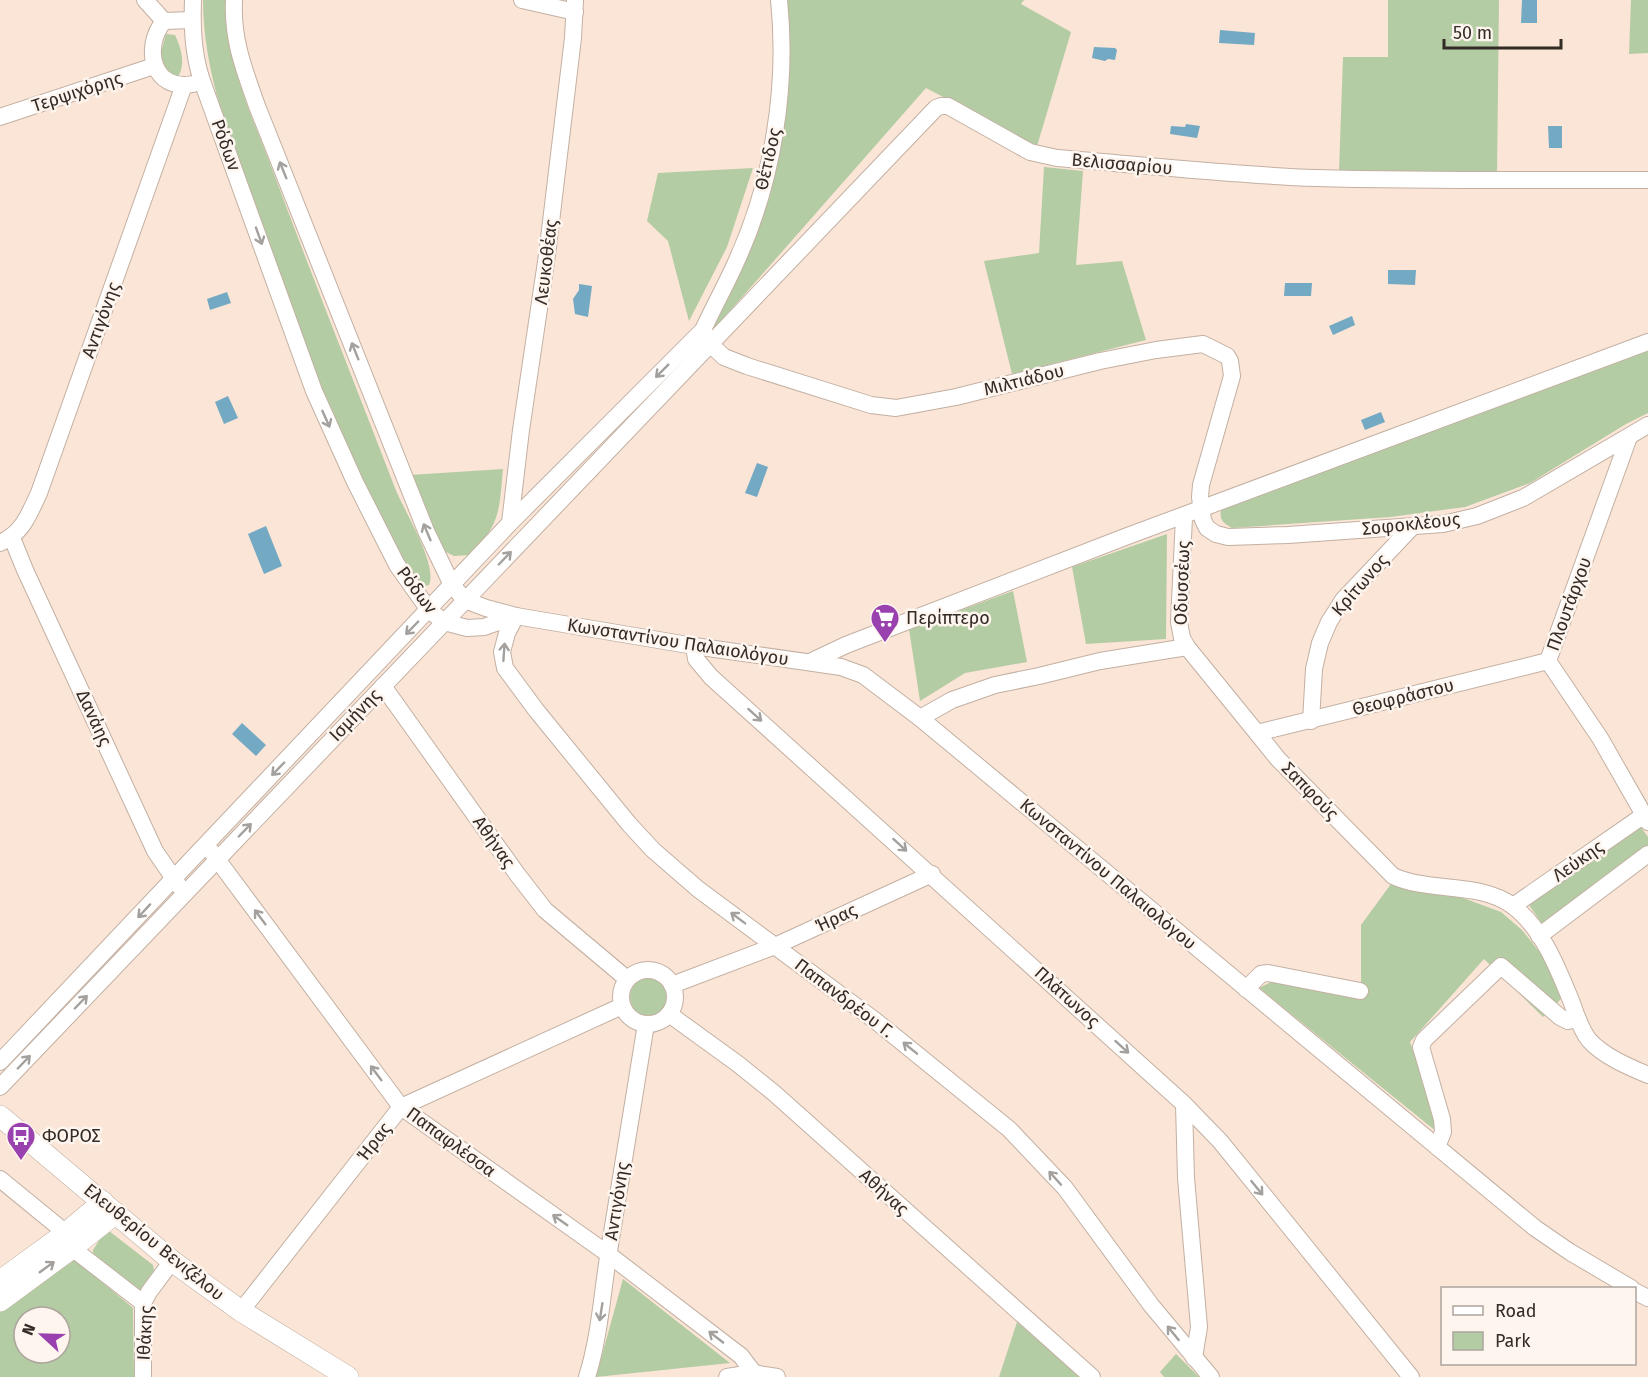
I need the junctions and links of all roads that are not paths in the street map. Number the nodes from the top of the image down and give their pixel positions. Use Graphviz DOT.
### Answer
graph roads {
  1 [pos="145,0"];
  2 [pos="193,0"];
  3 [pos="234,0"];
  4 [pos="522,0"];
  5 [pos="779,0"];
  6 [pos="575,6"];
  7 [pos="192,20"];
  8 [pos="164,21"];
  9 [pos="154,66"];
  10 [pos="202,81"];
  11 [pos="184,85"];
  12 [pos="0,117"];
  13 [pos="1648,180"];
  14 [pos="703,330"];
  15 [pos="1648,342"];
  16 [pos="711,345"];
  17 [pos="1648,425"];
  18 [pos="1629,437"];
  19 [pos="1201,511"];
  20 [pos="1184,517"];
  21 [pos="510,523"];
  22 [pos="1412,527"];
  23 [pos="6,541"];
  24 [pos="452,585"];
  25 [pos="465,600"];
  26 [pos="429,610"];
  27 [pos="516,616"];
  28 [pos="444,622"];
  29 [pos="694,646"];
  30 [pos="1187,647"];
  31 [pos="1548,661"];
  32 [pos="810,662"];
  33 [pos="383,686"];
  34 [pos="920,718"];
  35 [pos="1311,720"];
  36 [pos="1257,734"];
  37 [pos="1646,819"];
  38 [pos="206,844"];
  39 [pos="1648,854"];
  40 [pos="217,859"];
  41 [pos="932,874"];
  42 [pos="173,879"];
  43 [pos="185,893"];
  44 [pos="1513,906"];
  45 [pos="1539,936"];
  46 [pos="775,946"];
  47 [pos="627,979"];
  48 [pos="672,985"];
  49 [pos="1246,989"];
  50 [pos="1360,991"];
  51 [pos="622,1006"];
  52 [pos="669,1014"];
  53 [pos="1578,1019"];
  54 [pos="646,1024"];
  55 [pos="0,1062"];
  56 [pos="1648,1075"];
  57 [pos="0,1087"];
  58 [pos="1185,1104"];
  59 [pos="401,1107"];
  60 [pos="0,1116"];
  61 [pos="1437,1147"];
  62 [pos="0,1179"];
  63 [pos="109,1208"];
  64 [pos="69,1241"];
  65 [pos="608,1254"];
  66 [pos="172,1261"];
  67 [pos="0,1281"];
  68 [pos="1630,1287"];
  69 [pos="0,1301"];
  70 [pos="143,1303"];
  71 [pos="241,1311"];
  72 [pos="1194,1358"];
  73 [pos="755,1375"];
  74 [pos="143,1377"];
  75 [pos="348,1377"];
  76 [pos="587,1377"];
  77 [pos="727,1377"];
  78 [pos="777,1377"];
  79 [pos="1092,1377"];
  80 [pos="1211,1377"];
  81 [pos="1412,1377"];
  1 -- 8 [label="street"];
  2 -- 7 [label="street, Ρόδων"];
  24 -- 3 [label="street, Ρόδων, one-way"];
  4 -- 6 [label="street"];
  5 -- 14 [label="street, Θέτιδος"];
  6 -- 21 [label="street, Λευκοθέας"];
  7 -- 8 [label="street"];
  7 -- 10 [label="street, Ρόδων"];
  8 -- 9 [label="street"];
  9 -- 11 [label="street"];
  9 -- 12 [label="street, Τερψιχόρης"];
  10 -- 11 [label="street"];
  10 -- 26 [label="street, Ρόδων, one-way"];
  11 -- 23 [label="street, Αντιγόνης"];
  13 -- 16 [label="street, Βελισσαρίου"];
  14 -- 16 [label="street, Μιλτιάδου"];
  14 -- 21 [label="street, Ισμήνης, one-way"];
  15 -- 19 [label="street"];
  16 -- 19 [label="street, Μιλτιάδου"];
  25 -- 16 [label="street, Ισμήνης, one-way"];
  17 -- 18 [label="street, Σοφοκλέους"];
  18 -- 22 [label="street, Σοφοκλέους"];
  18 -- 31 [label="street, Πλουτάρχου"];
  19 -- 20 [label="street"];
  19 -- 22 [label="street, Σοφοκλέους"];
  20 -- 30 [label="street, Οδυσσέως"];
  20 -- 32 [label="street"];
  21 -- 24 [label="street, Ισμήνης"];
  22 -- 35 [label="street, Κρίτωνος"];
  23 -- 42 [label="street, Δανάης"];
  24 -- 25 [label="street, Ρόδων"];
  24 -- 26 [label="street, Ισμήνης"];
  25 -- 27 [label="street, Ρόδων"];
  25 -- 28 [label="street, Ισμήνης"];
  26 -- 28 [label="street, Ρόδων"];
  26 -- 38 [label="street, Ισμήνης, one-way"];
  27 -- 28 [label="street, Ρόδων"];
  27 -- 29 [label="street, Κωνσταντίνου Παλαιολόγου"];
  46 -- 27 [label="street, Παπανδρέου Γ., one-way"];
  28 -- 33 [label="street, Ισμήνης"];
  29 -- 32 [label="street, Κωνσταντίνου Παλαιολόγου"];
  29 -- 41 [label="street, Πλάτωνος, one-way"];
  30 -- 34 [label="street"];
  30 -- 36 [label="street, Σαπφούς"];
  31 -- 35 [label="street, Θεοφράστου"];
  31 -- 37 [label="street, Πλουτάρχου"];
  32 -- 34 [label="street, Κωνσταντίνου Παλαιολόγου"];
  40 -- 33 [label="street, Ισμήνης, one-way"];
  33 -- 47 [label="street, Αθήνας"];
  34 -- 49 [label="street, Κωνσταντίνου Παλαιολόγου"];
  35 -- 36 [label="street, Θεοφράστου"];
  36 -- 44 [label="street, Σαπφούς"];
  37 -- 44 [label="street, Λεύκης"];
  38 -- 40 [label="street, Παπαφλέσσα"];
  38 -- 42 [label="street, Ισμήνης"];
  39 -- 45 [label="street"];
  40 -- 43 [label="street, Ισμήνης"];
  59 -- 40 [label="street, Παπαφλέσσα, one-way"];
  41 -- 46 [label="street, Ήρας"];
  41 -- 58 [label="street, Πλάτωνος, one-way"];
  42 -- 43 [label="street, Δανάης"];
  42 -- 55 [label="street, Ισμήνης, one-way"];
  57 -- 43 [label="street, Ισμήνης, one-way"];
  44 -- 45 [label="street, Σαπφούς"];
  45 -- 53 [label="street, Σαπφούς"];
  46 -- 48 [label="street, Ήρας"];
  72 -- 46 [label="street, Παπανδρέου Γ., one-way"];
  47 -- 48 [label="street"];
  47 -- 51 [label="street"];
  48 -- 52 [label="street"];
  49 -- 50 [label="street"];
  49 -- 61 [label="street, Κωνσταντίνου Παλαιολόγου"];
  51 -- 54 [label="street"];
  51 -- 59 [label="street, Ήρας"];
  52 -- 54 [label="street"];
  52 -- 79 [label="street, Αθήνας"];
  53 -- 56 [label="street, Σαπφούς"];
  53 -- 61 [label="street"];
  54 -- 65 [label="street, Αντιγόνης"];
  58 -- 72 [label="street"];
  58 -- 81 [label="street, Πλάτωνος, one-way"];
  65 -- 59 [label="street, Παπαφλέσσα, one-way"];
  59 -- 71 [label="street, Ήρας"];
  60 -- 63 [label="main road, Ελευθερίου Βενιζέλου"];
  61 -- 68 [label="street, Κωνσταντίνου Παλαιολόγου"];
  62 -- 64 [label="street"];
  63 -- 64 [label="main road"];
  63 -- 66 [label="main road, Ελευθερίου Βενιζέλου"];
  64 -- 67 [label="main road"];
  69 -- 64 [label="main road, one-way"];
  64 -- 70 [label="street"];
  73 -- 65 [label="street, Παπαφλέσσα, one-way"];
  65 -- 76 [label="street, Αντιγόνης, one-way"];
  66 -- 70 [label="street, Ιθάκης"];
  66 -- 71 [label="main road, Ελευθερίου Βενιζέλου"];
  70 -- 74 [label="street, Ιθάκης"];
  71 -- 75 [label="main road, Ελευθερίου Βενιζέλου"];
  72 -- 80 [label="street, Παπανδρέου Γ."];
  73 -- 77 [label="street"];
  73 -- 78 [label="street"];
}
